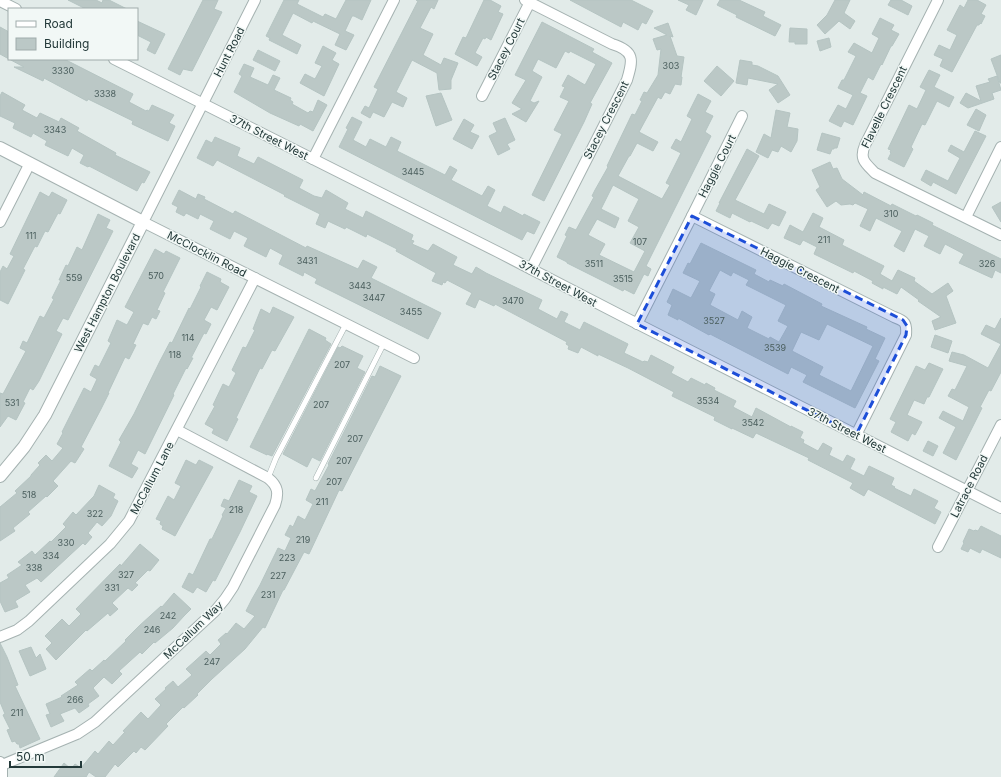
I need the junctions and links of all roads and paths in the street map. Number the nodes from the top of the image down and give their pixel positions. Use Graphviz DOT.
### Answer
graph roads {
  1 [pos="255,0"];
  2 [pos="394,0"];
  3 [pos="938,0"];
  4 [pos="0,1"];
  5 [pos="527,1"];
  6 [pos="14,8"];
  7 [pos="116,60"];
  8 [pos="482,96"];
  9 [pos="203,104"];
  10 [pos="742,116"];
  11 [pos="1001,146"];
  12 [pos="0,148"];
  13 [pos="313,159"];
  14 [pos="30,163"];
  15 [pos="692,216"];
  16 [pos="966,217"];
  17 [pos="0,222"];
  18 [pos="143,222"];
  19 [pos="1001,235"];
  20 [pos="531,269"];
  21 [pos="255,278"];
  22 [pos="346,324"];
  23 [pos="637,324"];
  24 [pos="384,343"];
  25 [pos="414,358"];
  26 [pos="1001,425"];
  27 [pos="177,430"];
  28 [pos="856,435"];
  29 [pos="0,476"];
  30 [pos="268,478"];
  31 [pos="316,478"];
  32 [pos="967,491"];
  33 [pos="1001,508"];
  34 [pos="938,547"];
  35 [pos="0,638"];
  36 [pos="1,764"];
  37 [pos="2,777"];
  1 -- 9 [label="street, Hunt Road"];
  2 -- 13 [label="street"];
  3 -- 16 [label="street, Flavelle Crescent"];
  4 -- 6 [label="street"];
  5 -- 8 [label="street, Stacey Court"];
  5 -- 20 [label="street, Stacey Crescent"];
  7 -- 9 [label="street, 37th Street West"];
  9 -- 13 [label="street, 37th Street West"];
  9 -- 18 [label="street, West Hampton Boulevard"];
  10 -- 15 [label="street, Haggie Court"];
  11 -- 16 [label="street"];
  12 -- 14 [label="street, McClocklin Road"];
  13 -- 20 [label="street, 37th Street West"];
  14 -- 17 [label="street"];
  14 -- 18 [label="street, McClocklin Road"];
  15 -- 23 [label="street"];
  15 -- 28 [label="street, Haggie Crescent"];
  16 -- 19 [label="street, Flavelle Crescent"];
  18 -- 21 [label="street, McClocklin Road"];
  18 -- 29 [label="street, West Hampton Boulevard"];
  20 -- 23 [label="street, 37th Street West"];
  21 -- 22 [label="street, McClocklin Road"];
  21 -- 27 [label="street, McCallum Lane"];
  22 -- 24 [label="street, McClocklin Road"];
  22 -- 30 [label="lane"];
  23 -- 28 [label="street, 37th Street West"];
  24 -- 25 [label="street, McClocklin Road"];
  24 -- 31 [label="lane"];
  26 -- 32 [label="street, Latrace Road"];
  27 -- 30 [label="street"];
  27 -- 35 [label="street, McCallum Lane"];
  28 -- 32 [label="street, 37th Street West"];
  30 -- 36 [label="street, McCallum Way"];
  32 -- 33 [label="street, 37th Street West"];
  32 -- 34 [label="street, Latrace Road"];
  36 -- 37 [label="street"];
}
